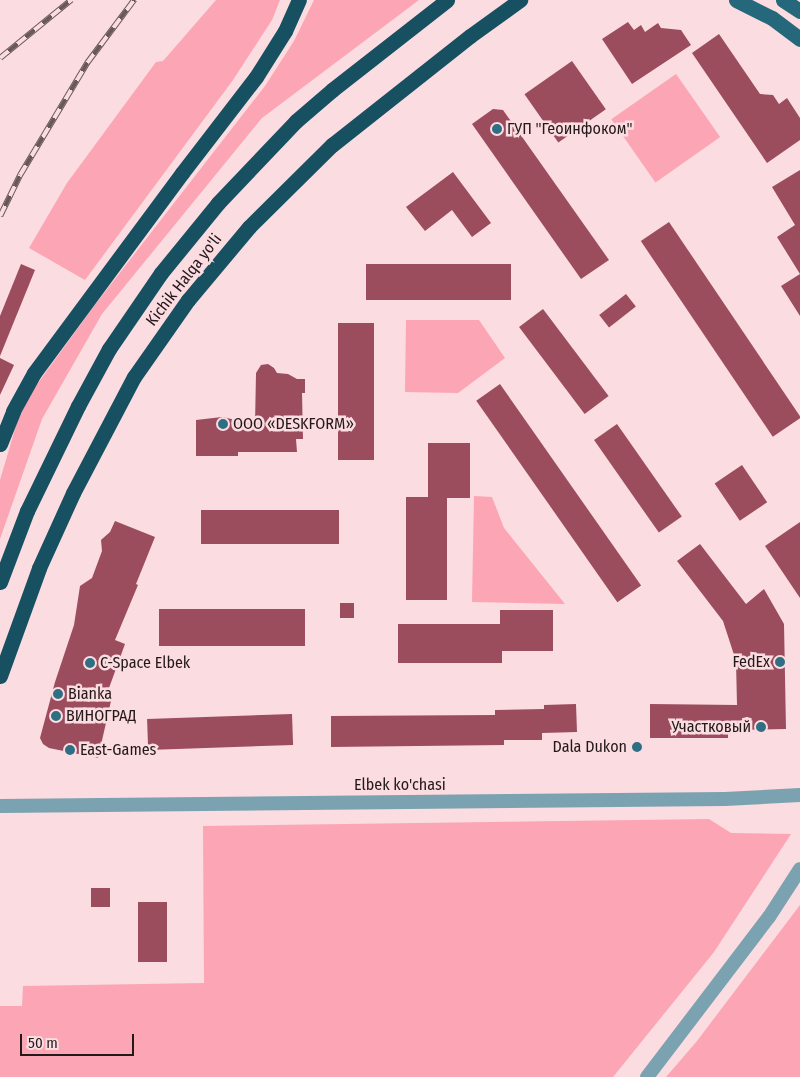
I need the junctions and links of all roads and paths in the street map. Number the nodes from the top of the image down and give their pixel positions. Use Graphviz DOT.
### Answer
graph roads {
  1 [pos="299,0"];
  2 [pos="447,0"];
  3 [pos="520,0"];
  4 [pos="736,0"];
  5 [pos="783,0"];
  6 [pos="800,11"];
  7 [pos="800,39"];
  8 [pos="0,444"];
  9 [pos="0,582"];
  10 [pos="0,676"];
  11 [pos="800,795"];
  12 [pos="0,806"];
  13 [pos="800,869"];
  14 [pos="646,1077"];
  1 -- 8 [label="highway"];
  2 -- 9 [label="highway, Kichik Halqa yo'li"];
  3 -- 10 [label="highway, Kichik Halqa yo'li"];
  4 -- 7 [label="main road"];
  5 -- 6 [label="main road"];
  11 -- 12 [label="street, Elbek ko'chasi"];
  13 -- 14 [label="street"];
}
